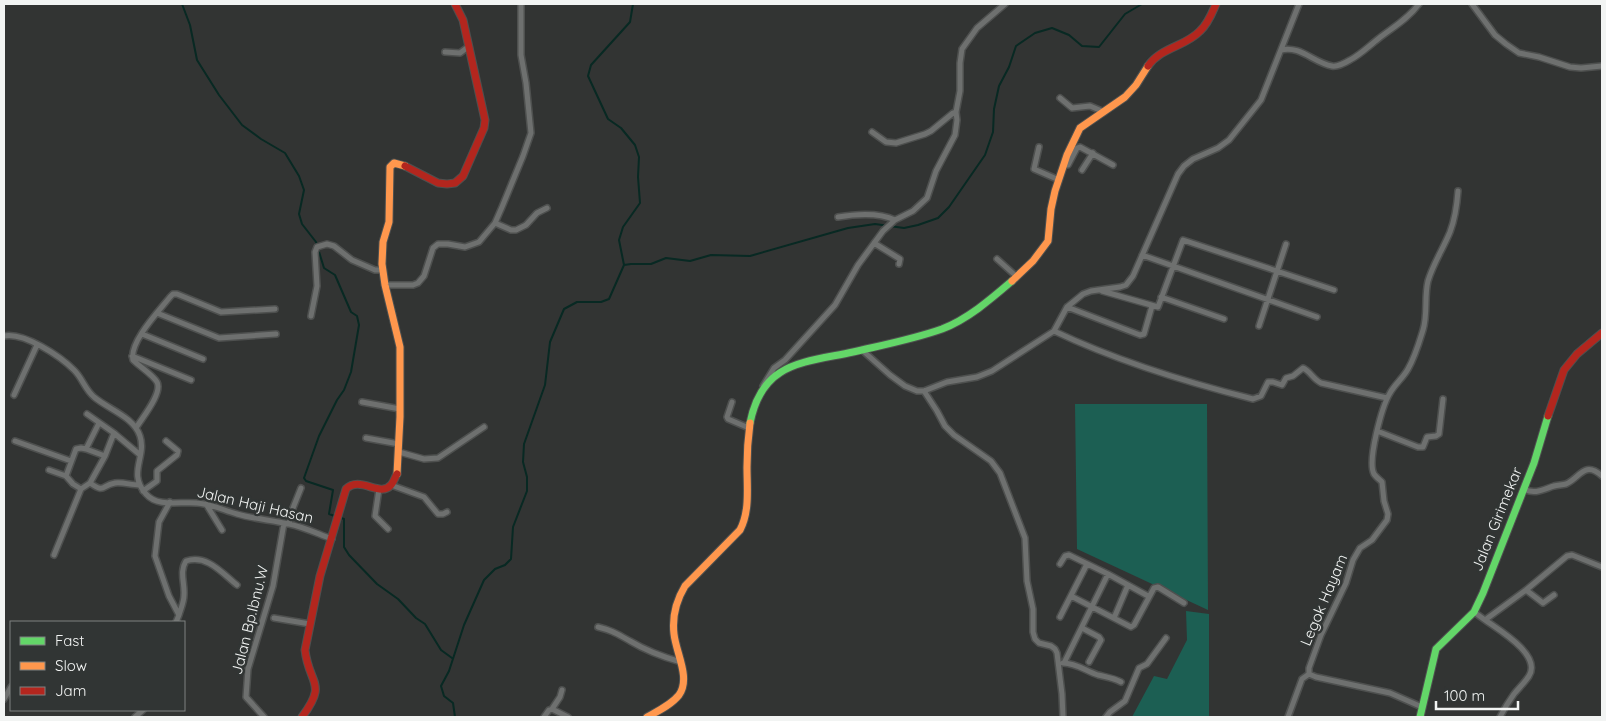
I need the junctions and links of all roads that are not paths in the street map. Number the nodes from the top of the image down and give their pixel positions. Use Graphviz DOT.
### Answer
graph roads {
  1 [pos="455,4"];
  2 [pos="520,4"];
  3 [pos="1005,4"];
  4 [pos="1216,4"];
  5 [pos="1299,4"];
  6 [pos="1419,4"];
  7 [pos="1472,4"];
  8 [pos="468,47"];
  9 [pos="1281,50"];
  10 [pos="445,52"];
  11 [pos="1602,66"];
  12 [pos="1060,98"];
  13 [pos="956,112"];
  14 [pos="1104,112"];
  15 [pos="872,132"];
  16 [pos="1040,147"];
  17 [pos="1093,153"];
  18 [pos="1064,165"];
  19 [pos="1113,165"];
  20 [pos="1082,170"];
  21 [pos="1059,180"];
  22 [pos="1458,191"];
  23 [pos="547,208"];
  24 [pos="838,217"];
  25 [pos="895,220"];
  26 [pos="495,222"];
  27 [pos="874,242"];
  28 [pos="1286,244"];
  29 [pos="1142,255"];
  30 [pos="997,258"];
  31 [pos="899,264"];
  32 [pos="1173,267"];
  33 [pos="382,270"];
  34 [pos="1277,271"];
  35 [pos="1016,276"];
  36 [pos="385,286"];
  37 [pos="1099,290"];
  38 [pos="1334,290"];
  39 [pos="1161,297"];
  40 [pos="1268,300"];
  41 [pos="1067,306"];
  42 [pos="1152,306"];
  43 [pos="275,309"];
  44 [pos="157,313"];
  45 [pos="311,316"];
  46 [pos="1317,318"];
  47 [pos="1224,319"];
  48 [pos="1259,326"];
  49 [pos="1054,331"];
  50 [pos="1602,333"];
  51 [pos="142,334"];
  52 [pos="276,334"];
  53 [pos="4,336"];
  54 [pos="37,345"];
  55 [pos="862,350"];
  56 [pos="132,356"];
  57 [pos="203,359"];
  58 [pos="191,380"];
  59 [pos="762,388"];
  60 [pos="924,391"];
  61 [pos="14,395"];
  62 [pos="1387,398"];
  63 [pos="1443,399"];
  64 [pos="362,402"];
  65 [pos="732,402"];
  66 [pos="400,409"];
  67 [pos="87,414"];
  68 [pos="100,423"];
  69 [pos="484,427"];
  70 [pos="136,428"];
  71 [pos="749,428"];
  72 [pos="1377,431"];
  73 [pos="114,433"];
  74 [pos="366,438"];
  75 [pos="15,441"];
  76 [pos="166,441"];
  77 [pos="399,448"];
  78 [pos="86,449"];
  79 [pos="139,454"];
  80 [pos="105,456"];
  81 [pos="71,461"];
  82 [pos="49,470"];
  83 [pos="66,476"];
  84 [pos="1602,476"];
  85 [pos="90,483"];
  86 [pos="139,485"];
  87 [pos="391,485"];
  88 [pos="302,488"];
  89 [pos="81,489"];
  90 [pos="1524,489"];
  91 [pos="379,490"];
  92 [pos="143,491"];
  93 [pos="170,502"];
  94 [pos="206,504"];
  95 [pos="447,512"];
  96 [pos="286,523"];
  97 [pos="388,529"];
  98 [pos="222,530"];
  99 [pos="332,539"];
  100 [pos="54,555"];
  101 [pos="1060,564"];
  102 [pos="1087,564"];
  103 [pos="1602,567"];
  104 [pos="1108,574"];
  105 [pos="237,585"];
  106 [pos="1128,585"];
  107 [pos="1526,590"];
  108 [pos="1554,595"];
  109 [pos="1071,596"];
  110 [pos="1148,596"];
  111 [pos="1184,602"];
  112 [pos="1092,607"];
  113 [pos="1474,612"];
  114 [pos="179,615"];
  115 [pos="1060,617"];
  116 [pos="274,618"];
  117 [pos="1114,618"];
  118 [pos="1486,620"];
  119 [pos="176,621"];
  120 [pos="310,624"];
  121 [pos="598,627"];
  122 [pos="1082,628"];
  123 [pos="1166,638"];
  124 [pos="680,662"];
  125 [pos="1089,662"];
  126 [pos="1064,663"];
  127 [pos="1058,665"];
  128 [pos="1309,674"];
  129 [pos="1122,682"];
  130 [pos="562,690"];
  131 [pos="1422,707"];
  132 [pos="552,709"];
  133 [pos="264,717"];
  134 [pos="302,717"];
  135 [pos="544,717"];
  136 [pos="568,717"];
  137 [pos="647,717"];
  138 [pos="1063,717"];
  139 [pos="1106,717"];
  140 [pos="1288,717"];
  141 [pos="1420,717"];
  142 [pos="1500,717"];
  1 -- 8 [label="street"];
  2 -- 26 [label="street"];
  3 -- 13 [label="street"];
  4 -- 14 [label="street"];
  5 -- 9 [label="street"];
  6 -- 9 [label="street"];
  7 -- 11 [label="street"];
  8 -- 10 [label="street"];
  8 -- 33 [label="street"];
  9 -- 29 [label="street"];
  12 -- 14 [label="street"];
  13 -- 15 [label="street"];
  13 -- 25 [label="street"];
  14 -- 18 [label="street"];
  16 -- 21 [label="street"];
  17 -- 18 [label="street"];
  17 -- 19 [label="street"];
  17 -- 20 [label="street"];
  18 -- 21 [label="street"];
  21 -- 35 [label="street"];
  22 -- 62 [label="street, Legok Hayam"];
  23 -- 26 [label="street"];
  24 -- 25 [label="street"];
  25 -- 27 [label="street"];
  26 -- 36 [label="street"];
  27 -- 31 [label="street"];
  27 -- 59 [label="street"];
  28 -- 34 [label="street"];
  29 -- 32 [label="street"];
  29 -- 37 [label="street"];
  30 -- 35 [label="street"];
  32 -- 34 [label="street"];
  32 -- 39 [label="street"];
  32 -- 40 [label="street"];
  33 -- 36 [label="street"];
  33 -- 45 [label="street"];
  34 -- 38 [label="street"];
  34 -- 40 [label="street"];
  35 -- 55 [label="street"];
  36 -- 66 [label="street"];
  37 -- 41 [label="street"];
  37 -- 42 [label="street"];
  39 -- 42 [label="street"];
  39 -- 47 [label="street"];
  40 -- 46 [label="street"];
  40 -- 48 [label="street"];
  41 -- 42 [label="street"];
  41 -- 49 [label="street"];
  43 -- 44 [label="street"];
  44 -- 51 [label="street"];
  44 -- 52 [label="street"];
  49 -- 60 [label="street"];
  49 -- 62 [label="street"];
  50 -- 90 [label="street, Jalan Girimekar"];
  51 -- 56 [label="street"];
  51 -- 57 [label="street"];
  53 -- 54 [label="street"];
  54 -- 61 [label="street"];
  54 -- 70 [label="street"];
  55 -- 59 [label="street"];
  55 -- 60 [label="street"];
  56 -- 58 [label="street"];
  56 -- 70 [label="street"];
  59 -- 71 [label="street"];
  60 -- 127 [label="street"];
  62 -- 72 [label="street, Legok Hayam"];
  63 -- 72 [label="street"];
  64 -- 66 [label="street"];
  65 -- 71 [label="street"];
  66 -- 77 [label="street"];
  67 -- 68 [label="street"];
  68 -- 73 [label="street"];
  68 -- 78 [label="street"];
  69 -- 77 [label="street"];
  70 -- 79 [label="street"];
  71 -- 124 [label="street"];
  72 -- 128 [label="street, Legok Hayam"];
  73 -- 79 [label="street"];
  73 -- 80 [label="street"];
  74 -- 77 [label="street"];
  75 -- 81 [label="street"];
  76 -- 92 [label="street"];
  77 -- 87 [label="street"];
  78 -- 80 [label="street"];
  78 -- 81 [label="street"];
  79 -- 86 [label="street"];
  80 -- 85 [label="street"];
  81 -- 83 [label="street"];
  82 -- 83 [label="street"];
  83 -- 89 [label="street"];
  84 -- 90 [label="street"];
  85 -- 86 [label="street"];
  85 -- 89 [label="street"];
  86 -- 92 [label="street"];
  87 -- 91 [label="street"];
  87 -- 95 [label="street"];
  88 -- 96 [label="street, Jalan Bp.Ibnu.W"];
  89 -- 100 [label="street"];
  90 -- 113 [label="street, Jalan Girimekar"];
  91 -- 97 [label="street"];
  91 -- 99 [label="street"];
  92 -- 93 [label="street, Jalan Haji Hasan"];
  93 -- 94 [label="street, Jalan Haji Hasan"];
  93 -- 114 [label="street"];
  94 -- 96 [label="street, Jalan Haji Hasan"];
  94 -- 98 [label="street"];
  96 -- 99 [label="street, Jalan Haji Hasan"];
  96 -- 133 [label="street, Jalan Bp.Ibnu.W"];
  99 -- 120 [label="street"];
  101 -- 102 [label="street"];
  102 -- 104 [label="street"];
  102 -- 109 [label="street"];
  103 -- 107 [label="street"];
  104 -- 106 [label="street"];
  104 -- 112 [label="street"];
  105 -- 114 [label="street"];
  106 -- 110 [label="street"];
  106 -- 117 [label="street"];
  107 -- 108 [label="street"];
  107 -- 118 [label="street"];
  109 -- 112 [label="street"];
  109 -- 115 [label="street"];
  110 -- 111 [label="street"];
  110 -- 117 [label="street"];
  112 -- 117 [label="street"];
  112 -- 122 [label="street"];
  113 -- 118 [label="street"];
  113 -- 131 [label="street, Jalan Girimekar"];
  114 -- 119 [label="street"];
  116 -- 120 [label="street"];
  118 -- 142 [label="street"];
  120 -- 134 [label="street"];
  121 -- 124 [label="street"];
  122 -- 125 [label="street"];
  122 -- 126 [label="street"];
  123 -- 139 [label="street"];
  124 -- 137 [label="street"];
  126 -- 127 [label="street"];
  126 -- 129 [label="street"];
  127 -- 138 [label="street"];
  128 -- 131 [label="street"];
  128 -- 140 [label="street, Legok Hayam"];
  130 -- 132 [label="street"];
  131 -- 141 [label="street, Jalan Girimekar"];
  132 -- 135 [label="street"];
  132 -- 136 [label="street"];
}
